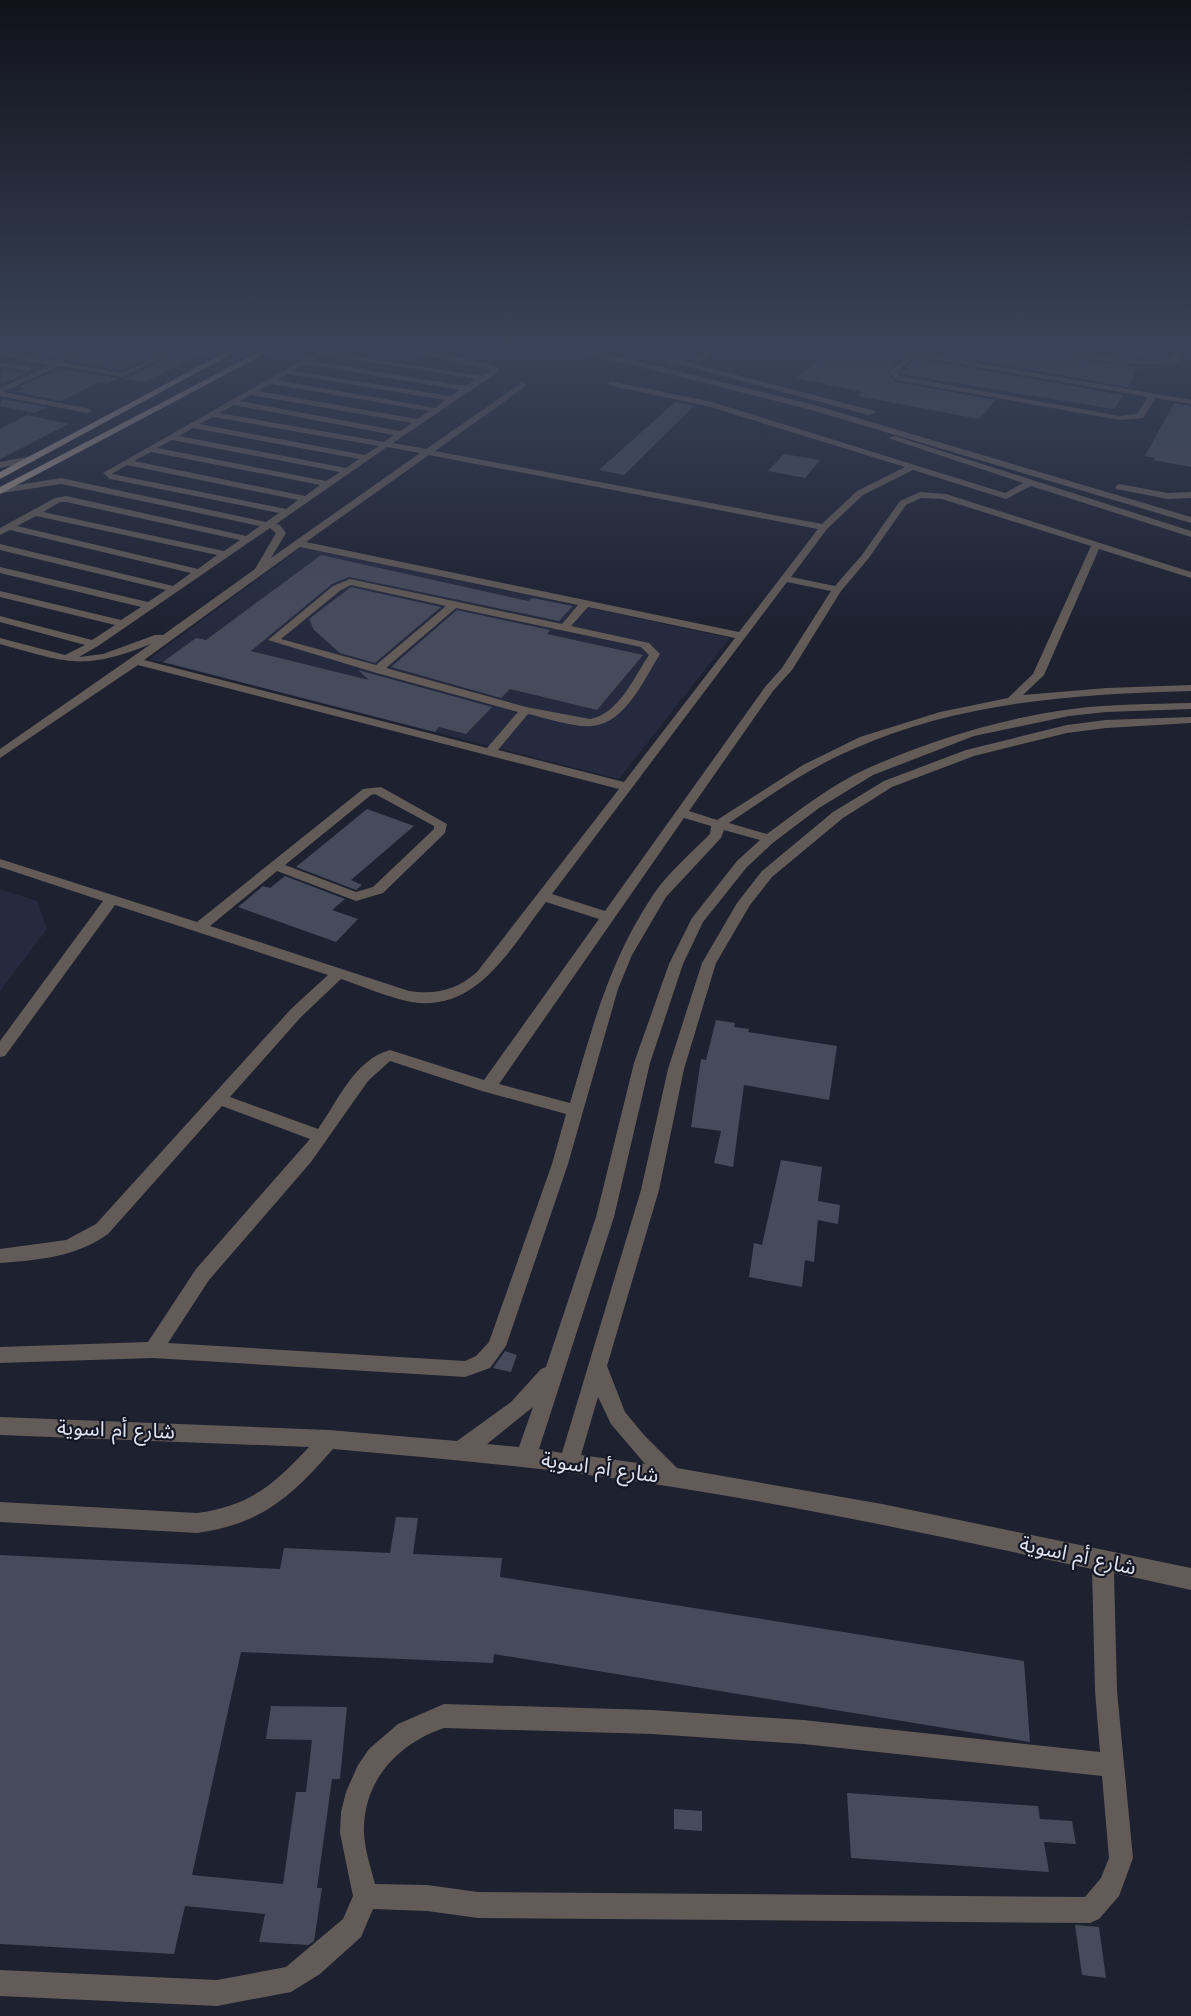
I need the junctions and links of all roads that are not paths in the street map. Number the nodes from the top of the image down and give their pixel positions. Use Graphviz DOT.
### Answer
graph roads {
  1 [pos="58,445"];
  2 [pos="86,445"];
  3 [pos="156,445"];
  4 [pos="213,445"];
  5 [pos="297,445"];
  6 [pos="385,445"];
  7 [pos="439,445"];
  8 [pos="838,445"];
  9 [pos="910,445"];
  10 [pos="946,445"];
  11 [pos="980,445"];
  12 [pos="148,449"];
  13 [pos="429,452"];
  14 [pos="366,458"];
  15 [pos="32,459"];
  16 [pos="126,462"];
  17 [pos="52,463"];
  18 [pos="0,465"];
  19 [pos="910,468"];
  20 [pos="347,471"];
  21 [pos="0,476"];
  22 [pos="61,482"];
  23 [pos="1029,483"];
  24 [pos="327,484"];
  25 [pos="158,486"];
  26 [pos="1119,488"];
  27 [pos="1,491"];
  28 [pos="1191,495"];
  29 [pos="1006,496"];
  30 [pos="138,498"];
  31 [pos="306,499"];
  32 [pos="173,505"];
  33 [pos="1181,506"];
  34 [pos="984,510"];
  35 [pos="287,512"];
  36 [pos="36,513"];
  37 [pos="151,518"];
  38 [pos="1191,520"];
  39 [pos="268,525"];
  40 [pos="824,527"];
  41 [pos="5,530"];
  42 [pos="1191,534"];
  43 [pos="247,539"];
  44 [pos="300,544"];
  45 [pos="1096,545"];
  46 [pos="0,547"];
  47 [pos="225,554"];
  48 [pos="0,570"];
  49 [pos="199,572"];
  50 [pos="257,574"];
  51 [pos="1191,575"];
  52 [pos="784,579"];
  53 [pos="174,589"];
  54 [pos="837,589"];
  55 [pos="0,594"];
  56 [pos="585,604"];
  57 [pos="453,605"];
  58 [pos="150,606"];
  59 [pos="0,619"];
  60 [pos="20,624"];
  61 [pos="123,624"];
  62 [pos="563,629"];
  63 [pos="173,632"];
  64 [pos="741,636"];
  65 [pos="0,637"];
  66 [pos="0,641"];
  67 [pos="94,644"];
  68 [pos="68,658"];
  69 [pos="136,662"];
  70 [pos="376,670"];
  71 [pos="1191,688"];
  72 [pos="1014,698"];
  73 [pos="1191,706"];
  74 [pos="525,710"];
  75 [pos="1191,720"];
  76 [pos="490,752"];
  77 [pos="0,754"];
  78 [pos="627,787"];
  79 [pos="681,813"];
  80 [pos="718,825"];
  81 [pos="769,839"];
  82 [pos="0,863"];
  83 [pos="275,866"];
  84 [pos="543,896"];
  85 [pos="113,898"];
  86 [pos="607,917"];
  87 [pos="200,927"];
  88 [pos="338,974"];
  89 [pos="0,1052"];
  90 [pos="488,1087"];
  91 [pos="220,1100"];
  92 [pos="574,1110"];
  93 [pos="321,1137"];
  94 [pos="0,1256"];
  95 [pos="153,1350"];
  96 [pos="0,1355"];
  97 [pos="556,1363"];
  98 [pos="599,1366"];
  99 [pos="0,1426"];
  100 [pos="329,1439"];
  101 [pos="460,1451"];
  102 [pos="526,1457"];
  103 [pos="569,1462"];
  104 [pos="672,1477"];
  105 [pos="0,1512"];
  106 [pos="1103,1560"];
  107 [pos="1191,1579"];
  108 [pos="1111,1765"];
  109 [pos="366,1896"];
  110 [pos="0,1983"];
  1 -- 15 [label="main road"];
  2 -- 17 [label="main road"];
  3 -- 12 [label="street"];
  4 -- 20 [label="street"];
  5 -- 14 [label="street"];
  6 -- 13 [label="street"];
  6 -- 14 [label="street"];
  7 -- 13 [label="street"];
  8 -- 19 [label="street"];
  9 -- 23 [label="street"];
  10 -- 38 [label="street"];
  11 -- 26 [label="street"];
  12 -- 16 [label="street"];
  12 -- 24 [label="street"];
  13 -- 40 [label="street"];
  13 -- 44 [label="street"];
  14 -- 20 [label="street"];
  15 -- 18 [label="street"];
  15 -- 21 [label="main road"];
  16 -- 25 [label="street"];
  16 -- 31 [label="street"];
  17 -- 22 [label="street"];
  17 -- 27 [label="main road"];
  19 -- 29 [label="street"];
  19 -- 40 [label="street"];
  20 -- 24 [label="street"];
  22 -- 27 [label="street"];
  22 -- 30 [label="street"];
  23 -- 29 [label="street"];
  23 -- 42 [label="street"];
  24 -- 31 [label="street"];
  25 -- 30 [label="street"];
  25 -- 35 [label="street"];
  26 -- 28 [label="street"];
  26 -- 33 [label="street"];
  29 -- 34 [label="street"];
  30 -- 32 [label="street"];
  31 -- 35 [label="street"];
  32 -- 37 [label="street"];
  32 -- 39 [label="street"];
  34 -- 45 [label="street"];
  34 -- 54 [label="street"];
  35 -- 39 [label="street"];
  36 -- 37 [label="street"];
  36 -- 41 [label="street"];
  36 -- 47 [label="street"];
  37 -- 43 [label="street"];
  39 -- 43 [label="street"];
  39 -- 50 [label="street"];
  40 -- 52 [label="street"];
  41 -- 49 [label="street"];
  43 -- 47 [label="street"];
  44 -- 50 [label="street"];
  44 -- 56 [label="street"];
  45 -- 51 [label="street"];
  45 -- 72 [label="street"];
  46 -- 53 [label="street"];
  47 -- 49 [label="street"];
  48 -- 58 [label="street"];
  49 -- 53 [label="street"];
  50 -- 63 [label="street"];
  52 -- 54 [label="street"];
  52 -- 64 [label="street"];
  53 -- 58 [label="street"];
  54 -- 79 [label="street"];
  55 -- 61 [label="street"];
  56 -- 62 [label="street"];
  56 -- 64 [label="street"];
  57 -- 62 [label="street"];
  57 -- 70 [label="street"];
  57 -- 70 [label="street"];
  58 -- 61 [label="street"];
  59 -- 60 [label="street"];
  60 -- 65 [label="street"];
  60 -- 67 [label="street"];
  61 -- 67 [label="street"];
  62 -- 74 [label="street"];
  63 -- 68 [label="street"];
  63 -- 69 [label="street"];
  64 -- 78 [label="street"];
  66 -- 68 [label="street"];
  67 -- 68 [label="street"];
  69 -- 76 [label="street"];
  69 -- 77 [label="street"];
  70 -- 74 [label="street"];
  71 -- 72 [label="street"];
  72 -- 80 [label="street"];
  73 -- 81 [label="street"];
  74 -- 76 [label="street"];
  75 -- 98 [label="street"];
  76 -- 78 [label="street"];
  78 -- 84 [label="street"];
  79 -- 80 [label="street"];
  79 -- 86 [label="street"];
  80 -- 81 [label="street"];
  80 -- 92 [label="street"];
  81 -- 97 [label="street"];
  82 -- 85 [label="street"];
  83 -- 83 [label="street"];
  83 -- 87 [label="street"];
  84 -- 86 [label="street"];
  84 -- 88 [label="street"];
  85 -- 87 [label="street"];
  85 -- 89 [label="street"];
  86 -- 90 [label="street"];
  87 -- 88 [label="street"];
  88 -- 91 [label="street"];
  90 -- 92 [label="street"];
  90 -- 93 [label="street"];
  91 -- 93 [label="street"];
  91 -- 94 [label="street"];
  92 -- 95 [label="street"];
  93 -- 95 [label="street"];
  95 -- 96 [label="street"];
  97 -- 101 [label="street"];
  97 -- 102 [label="street"];
  98 -- 103 [label="street"];
  98 -- 104 [label="street"];
  99 -- 100 [label="street, شارع أم اسوية"];
  100 -- 101 [label="street, شارع أم اسوية"];
  100 -- 105 [label="street"];
  101 -- 102 [label="street, شارع أم اسوية"];
  102 -- 103 [label="street, شارع أم اسوية"];
  103 -- 104 [label="street, شارع أم اسوية"];
  104 -- 106 [label="street, شارع أم اسوية"];
  106 -- 107 [label="street, شارع أم اسوية"];
  106 -- 108 [label="street"];
  108 -- 109 [label="street"];
  108 -- 109 [label="street"];
  109 -- 110 [label="street"];
}
